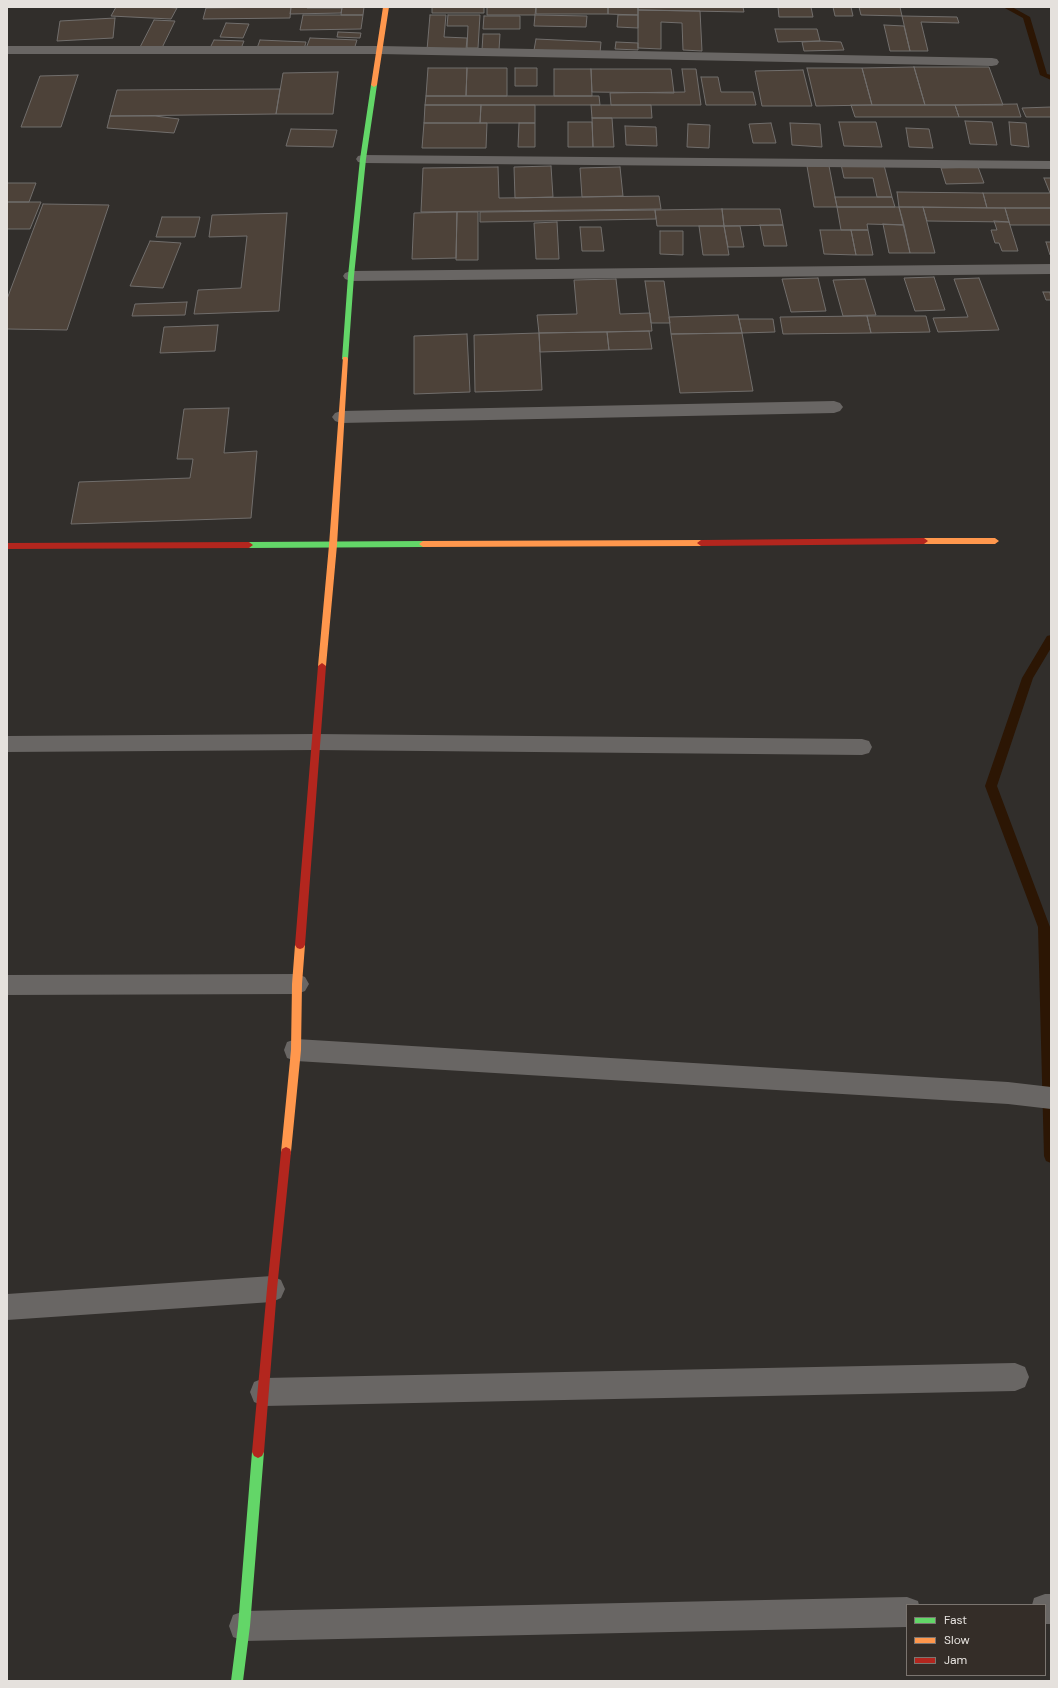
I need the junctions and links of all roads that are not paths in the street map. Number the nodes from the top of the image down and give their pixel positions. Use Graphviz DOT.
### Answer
graph roads {
  1 [pos="386,7"];
  2 [pos="7,50"];
  3 [pos="380,50"];
  4 [pos="992,62"];
  5 [pos="363,159"];
  6 [pos="1051,166"];
  7 [pos="1051,269"];
  8 [pos="351,276"];
  9 [pos="834,407"];
  10 [pos="341,417"];
  11 [pos="995,541"];
  12 [pos="7,546"];
  13 [pos="333,546"];
  14 [pos="315,742"];
  15 [pos="7,744"];
  16 [pos="862,747"];
  17 [pos="297,984"];
  18 [pos="7,985"];
  19 [pos="296,1050"];
  20 [pos="1051,1098"];
  21 [pos="272,1289"];
  22 [pos="7,1307"];
  23 [pos="1015,1377"];
  24 [pos="264,1392"];
  25 [pos="906,1612"];
  26 [pos="244,1626"];
  27 [pos="237,1681"];
  1 -- 3 [label="street"];
  2 -- 3 [label="street"];
  3 -- 4 [label="street"];
  3 -- 5 [label="street"];
  5 -- 6 [label="street"];
  5 -- 8 [label="street"];
  7 -- 8 [label="street"];
  8 -- 10 [label="street"];
  9 -- 10 [label="street"];
  10 -- 13 [label="street"];
  11 -- 13 [label="street"];
  12 -- 13 [label="street"];
  13 -- 14 [label="street"];
  14 -- 15 [label="street"];
  14 -- 16 [label="street"];
  14 -- 17 [label="street"];
  17 -- 18 [label="street"];
  17 -- 19 [label="street"];
  19 -- 20 [label="street"];
  19 -- 21 [label="street"];
  21 -- 22 [label="street"];
  21 -- 24 [label="street"];
  23 -- 24 [label="street"];
  24 -- 26 [label="street"];
  25 -- 26 [label="street"];
  26 -- 27 [label="street"];
}
